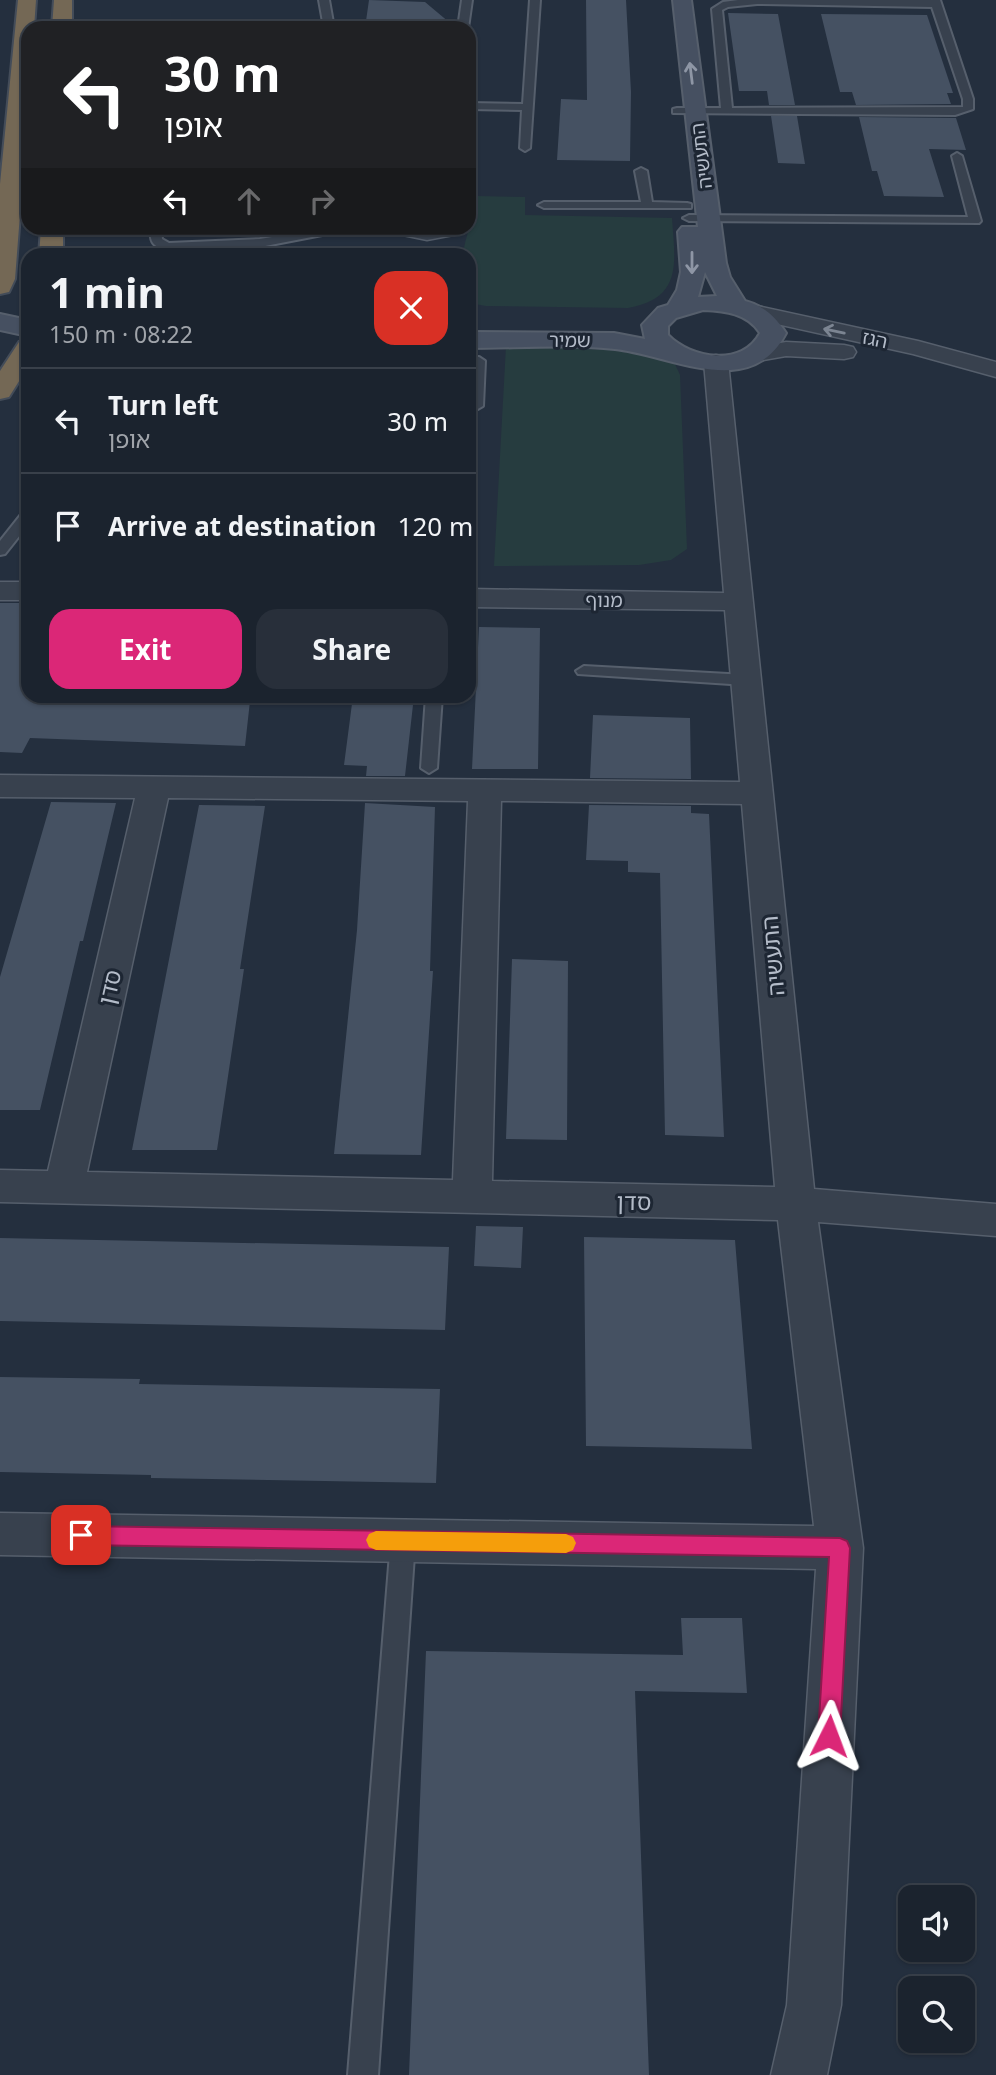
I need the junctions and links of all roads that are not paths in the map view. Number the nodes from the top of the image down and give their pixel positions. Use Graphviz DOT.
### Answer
graph roads {
  1 [pos="27,0"];
  2 [pos="63,0"];
  3 [pos="324,0"];
  4 [pos="467,0"];
  5 [pos="535,0"];
  6 [pos="666,0"];
  7 [pos="682,0"];
  8 [pos="935,2"];
  9 [pos="25,21"];
  10 [pos="62,21"];
  11 [pos="328,21"];
  12 [pos="464,21"];
  13 [pos="21,70"];
  14 [pos="476,106"];
  15 [pos="528,107"];
  16 [pos="686,111"];
  17 [pos="727,111"];
  18 [pos="525,148"];
  19 [pos="957,156"];
  20 [pos="641,171"];
  21 [pos="544,205"];
  22 [pos="647,206"];
  23 [pos="695,214"];
  24 [pos="304,235"];
  25 [pos="448,235"];
  26 [pos="166,248"];
  27 [pos="435,248"];
  28 [pos="0,287"];
  29 [pos="744,309"];
  30 [pos="672,310"];
  31 [pos="21,318"];
  32 [pos="0,321"];
  33 [pos="476,321"];
  34 [pos="21,326"];
  35 [pos="476,340"];
  36 [pos="670,351"];
  37 [pos="758,354"];
  38 [pos="476,361"];
  39 [pos="716,362"];
  40 [pos="996,372"];
  41 [pos="476,406"];
  42 [pos="21,524"];
  43 [pos="0,551"];
  44 [pos="0,591"];
  45 [pos="21,591"];
  46 [pos="476,598"];
  47 [pos="738,602"];
  48 [pos="584,671"];
  49 [pos="746,680"];
  50 [pos="434,703"];
  51 [pos="429,768"];
  52 [pos="0,786"];
  53 [pos="154,787"];
  54 [pos="485,791"];
  55 [pos="757,793"];
  56 [pos="0,1186"];
  57 [pos="64,1188"];
  58 [pos="472,1197"];
  59 [pos="796,1204"];
  60 [pos="996,1220"];
  61 [pos="0,1534"];
  62 [pos="403,1541"];
  63 [pos="840,1548"];
  64 [pos="363,2075"];
  65 [pos="799,2075"];
  1 -- 9 [label="highway"];
  2 -- 10 [label="highway"];
  3 -- 11 [label="lane"];
  4 -- 12 [label="lane"];
  5 -- 15 [label="lane"];
  6 -- 16 [label="street, התעשיה"];
  16 -- 7 [label="street, התעשיה, one-way"];
  8 -- 17 [label="lane"];
  8 -- 17 [label="lane"];
  13 -- 28 [label="highway"];
  14 -- 15 [label="lane"];
  15 -- 18 [label="lane"];
  16 -- 17 [label="lane"];
  16 -- 23 [label="street, התעשיה"];
  19 -- 23 [label="lane"];
  20 -- 22 [label="lane"];
  21 -- 22 [label="lane"];
  22 -- 23 [label="lane"];
  23 -- 29 [label="street, התעשיה"];
  23 -- 30 [label="street, התעשיה, one-way"];
  24 -- 26 [label="lane"];
  25 -- 27 [label="street"];
  29 -- 30 [label="street, שמיר"];
  29 -- 37 [label="street, התעשיה"];
  40 -- 29 [label="street, הגז, one-way"];
  30 -- 33 [label="street, שמיר"];
  30 -- 36 [label="street, התעשיה"];
  31 -- 32 [label="street"];
  32 -- 34 [label="street"];
  35 -- 36 [label="street, שמיר"];
  36 -- 39 [label="street, שמיר"];
  37 -- 39 [label="street, שמיר"];
  37 -- 40 [label="street, הגז"];
  38 -- 41 [label="lane"];
  39 -- 47 [label="street, התעשיה"];
  42 -- 43 [label="lane"];
  44 -- 45 [label="street"];
  46 -- 47 [label="street, מנוף"];
  47 -- 49 [label="street, התעשיה"];
  48 -- 49 [label="lane"];
  49 -- 55 [label="street, התעשיה"];
  50 -- 51 [label="lane"];
  52 -- 53 [label="street"];
  53 -- 54 [label="street"];
  53 -- 57 [label="street, סדן"];
  54 -- 55 [label="street"];
  54 -- 58 [label="street"];
  55 -- 59 [label="street, התעשיה"];
  56 -- 57 [label="street, סדן"];
  57 -- 58 [label="street, סדן"];
  58 -- 59 [label="street, סדן"];
  59 -- 60 [label="street, סדן"];
  59 -- 63 [label="street, התעשיה"];
  61 -- 62 [label="street"];
  62 -- 63 [label="street"];
  62 -- 64 [label="lane"];
  63 -- 65 [label="street, התעשיה"];
}
